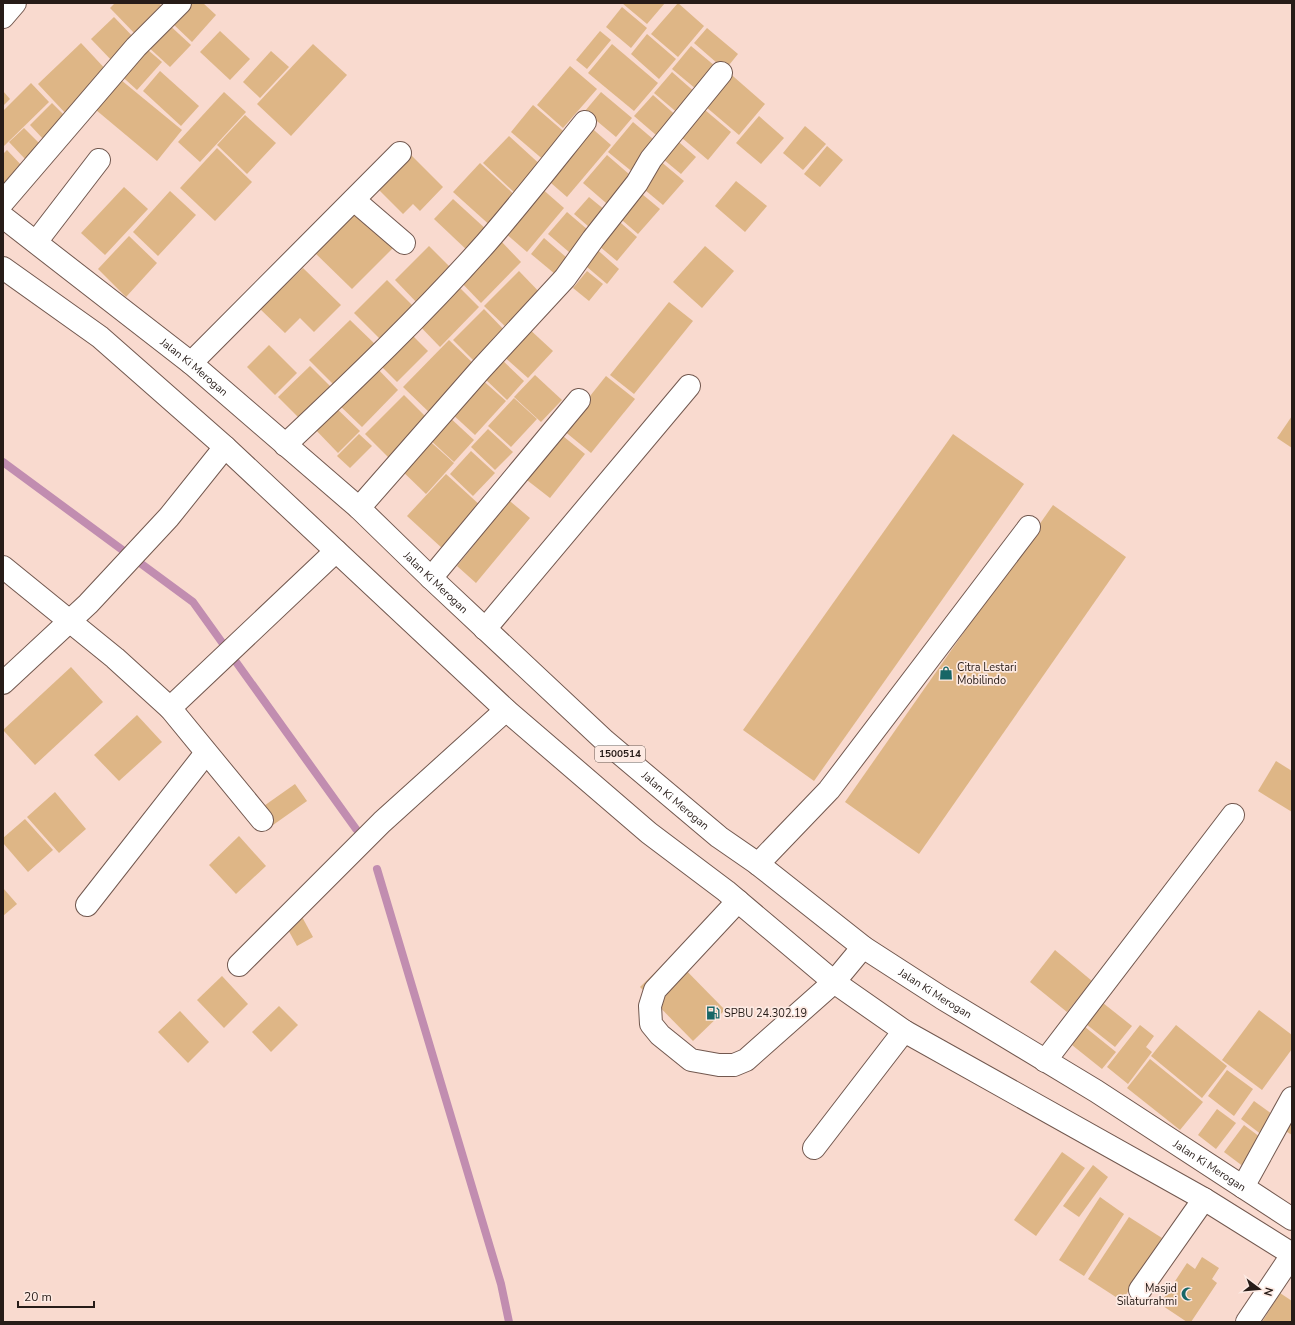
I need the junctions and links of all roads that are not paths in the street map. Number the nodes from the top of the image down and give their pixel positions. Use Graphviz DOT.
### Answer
graph roads {
  1 [pos="15,3"];
  2 [pos="180,3"];
  3 [pos="3,17"];
  4 [pos="721,73"];
  5 [pos="585,122"];
  6 [pos="400,153"];
  7 [pos="99,160"];
  8 [pos="354,200"];
  9 [pos="3,202"];
  10 [pos="3,217"];
  11 [pos="36,242"];
  12 [pos="404,243"];
  13 [pos="3,268"];
  14 [pos="191,363"];
  15 [pos="689,386"];
  16 [pos="579,400"];
  17 [pos="286,445"];
  18 [pos="225,447"];
  19 [pos="359,508"];
  20 [pos="1029,527"];
  21 [pos="336,551"];
  22 [pos="3,567"];
  23 [pos="431,578"];
  24 [pos="69,620"];
  25 [pos="485,629"];
  26 [pos="3,683"];
  27 [pos="170,708"];
  28 [pos="506,710"];
  29 [pos="206,753"];
  30 [pos="1233,815"];
  31 [pos="262,820"];
  32 [pos="758,864"];
  33 [pos="738,901"];
  34 [pos="87,905"];
  35 [pos="863,947"];
  36 [pos="239,965"];
  37 [pos="834,982"];
  38 [pos="904,1031"];
  39 [pos="1045,1061"];
  40 [pos="1292,1098"];
  41 [pos="814,1148"];
  42 [pos="1243,1187"];
  43 [pos="1204,1199"];
  44 [pos="1292,1219"];
  45 [pos="1292,1254"];
  46 [pos="1140,1290"];
  47 [pos="1247,1322"];
  1 -- 3 [label="main road"];
  2 -- 9 [label="main road"];
  4 -- 19 [label="main road"];
  5 -- 17 [label="main road"];
  6 -- 8 [label="main road"];
  7 -- 11 [label="main road"];
  8 -- 12 [label="main road"];
  8 -- 14 [label="main road"];
  10 -- 11 [label="main road, Jalan Ki Merogan / 1500514"];
  11 -- 14 [label="main road, Jalan Ki Merogan / 1500514"];
  13 -- 18 [label="main road"];
  14 -- 17 [label="main road, Jalan Ki Merogan / 1500514"];
  15 -- 25 [label="main road"];
  16 -- 23 [label="main road"];
  17 -- 19 [label="main road, Jalan Ki Merogan / 1500514"];
  18 -- 21 [label="main road"];
  18 -- 24 [label="main road"];
  19 -- 23 [label="main road, Jalan Ki Merogan / 1500514"];
  20 -- 32 [label="main road"];
  21 -- 27 [label="main road"];
  21 -- 28 [label="main road"];
  22 -- 24 [label="main road"];
  23 -- 25 [label="main road, Jalan Ki Merogan / 1500514"];
  24 -- 26 [label="main road"];
  24 -- 27 [label="main road"];
  25 -- 32 [label="main road, Jalan Ki Merogan / 1500514"];
  27 -- 29 [label="main road"];
  28 -- 33 [label="main road"];
  28 -- 36 [label="main road"];
  29 -- 31 [label="main road"];
  29 -- 34 [label="main road"];
  30 -- 39 [label="main road"];
  32 -- 35 [label="main road, Jalan Ki Merogan / 1500514"];
  33 -- 37 [label="main road"];
  33 -- 37 [label="main road"];
  35 -- 37 [label="main road"];
  35 -- 39 [label="main road, Jalan Ki Merogan / 1500514"];
  37 -- 38 [label="main road"];
  38 -- 41 [label="main road"];
  38 -- 43 [label="main road"];
  39 -- 42 [label="main road, Jalan Ki Merogan / 1500514"];
  40 -- 42 [label="main road"];
  42 -- 44 [label="main road, Jalan Ki Merogan / 1500514"];
  43 -- 45 [label="main road"];
  43 -- 46 [label="main road"];
  45 -- 47 [label="main road"];
}
